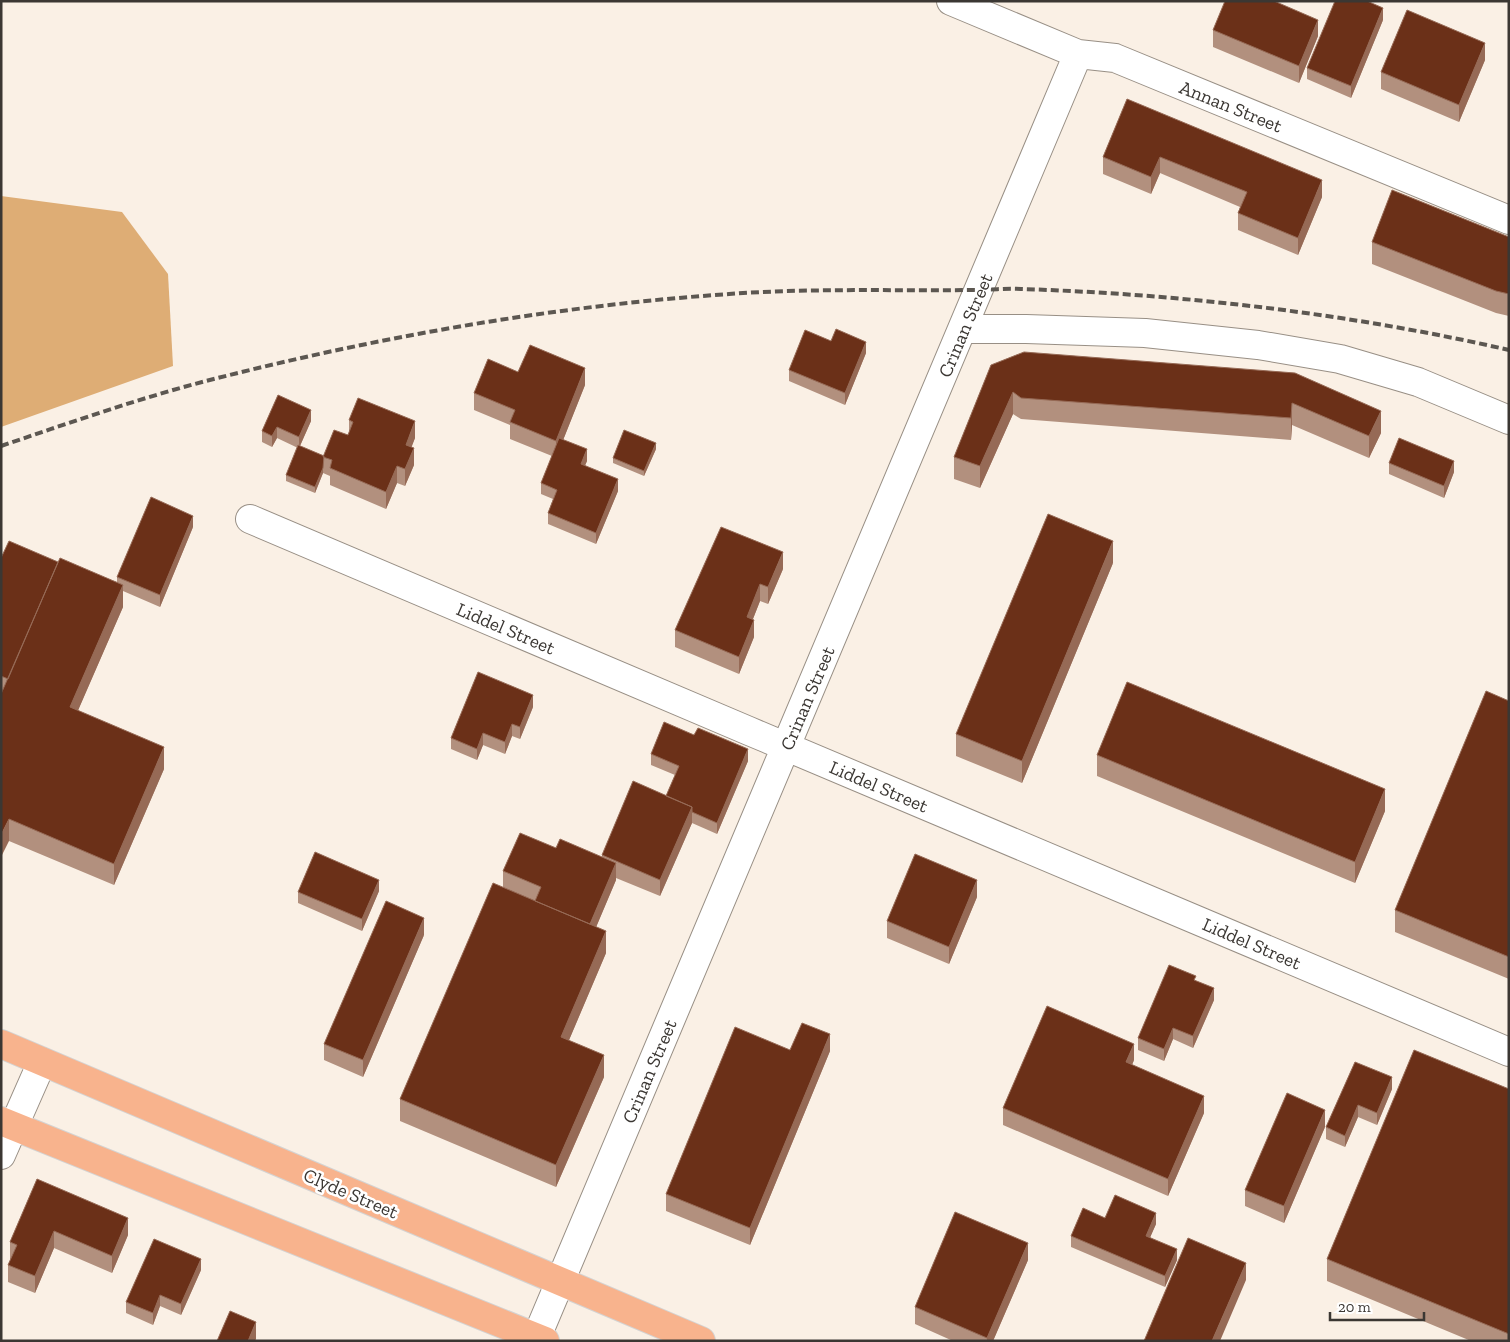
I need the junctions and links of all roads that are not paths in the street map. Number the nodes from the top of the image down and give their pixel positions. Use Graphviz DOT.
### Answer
graph roads {
  1 [pos="952,1"];
  2 [pos="1078,54"];
  3 [pos="1509,220"];
  4 [pos="963,329"];
  5 [pos="1509,420"];
  6 [pos="250,519"];
  7 [pos="786,747"];
  8 [pos="1,1044"];
  9 [pos="1509,1052"];
  10 [pos="42,1062"];
  11 [pos="7,1124"];
  12 [pos="1,1155"];
  13 [pos="560,1281"];
  14 [pos="539,1340"];
  15 [pos="701,1341"];
  1 -- 2 [label="street, Annan Street"];
  2 -- 3 [label="street, Annan Street"];
  2 -- 4 [label="street, Crinan Street"];
  4 -- 5 [label="street"];
  4 -- 7 [label="street, Crinan Street"];
  6 -- 7 [label="street, Liddel Street"];
  7 -- 9 [label="street, Liddel Street"];
  7 -- 13 [label="street, Crinan Street"];
  8 -- 10 [label="highway, Clyde Street"];
  10 -- 11 [label="street"];
  10 -- 13 [label="highway, Clyde Street"];
  11 -- 12 [label="street"];
  11 -- 14 [label="highway"];
  13 -- 14 [label="street, Crinan Street"];
  13 -- 15 [label="highway, Clyde Street"];
}
